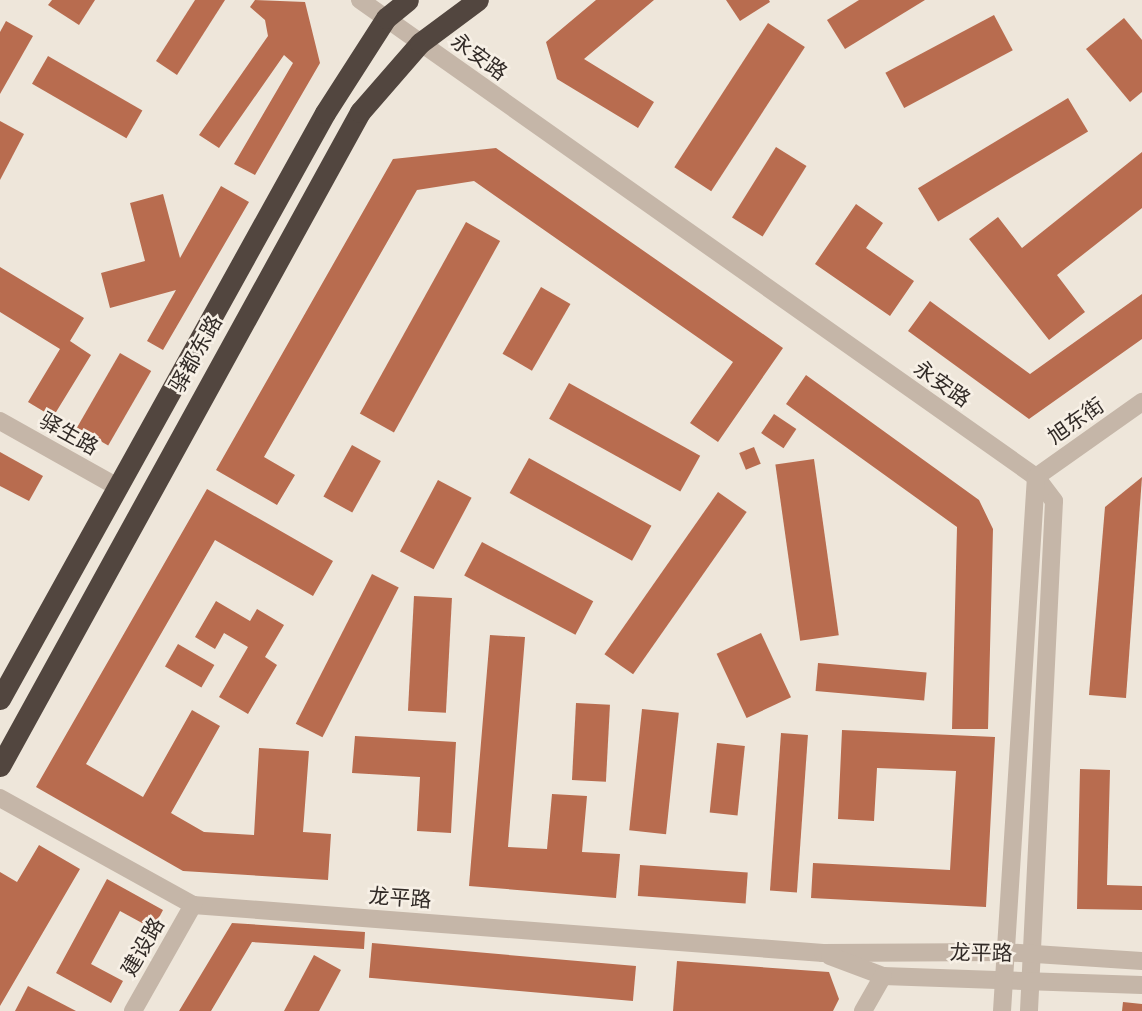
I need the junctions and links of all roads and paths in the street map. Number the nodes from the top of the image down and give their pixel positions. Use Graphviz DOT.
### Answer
graph roads {
  1 [pos="360,0"];
  2 [pos="408,0"];
  3 [pos="478,0"];
  4 [pos="386,18"];
  5 [pos="420,43"];
  6 [pos="1142,402"];
  7 [pos="0,421"];
  8 [pos="1036,477"];
  9 [pos="116,486"];
  10 [pos="0,699"];
  11 [pos="0,765"];
  12 [pos="0,798"];
  13 [pos="193,905"];
  14 [pos="1004,952"];
  15 [pos="823,953"];
  16 [pos="1031,954"];
  17 [pos="1142,961"];
  18 [pos="883,976"];
  19 [pos="1003,976"];
  20 [pos="1031,977"];
  21 [pos="1142,985"];
  22 [pos="133,1011"];
  23 [pos="863,1011"];
  24 [pos="1002,1011"];
  25 [pos="1029,1011"];
  1 -- 4 [label="street, 永安路"];
  2 -- 4 [label="highway, 驿都东路"];
  3 -- 5 [label="highway, 驿都东路"];
  4 -- 5 [label="street, 永安路"];
  4 -- 9 [label="highway, 驿都东路"];
  5 -- 8 [label="street, 永安路"];
  5 -- 11 [label="highway, 驿都东路"];
  6 -- 8 [label="street, 旭东街"];
  7 -- 9 [label="street, 驿生路"];
  8 -- 14 [label="street"];
  8 -- 16 [label="street"];
  9 -- 10 [label="highway, 驿都东路"];
  12 -- 13 [label="street, 龙平路"];
  13 -- 15 [label="street, 龙平路"];
  13 -- 22 [label="street, 建设路"];
  14 -- 15 [label="street, 龙平路"];
  14 -- 16 [label="street, 龙平路"];
  14 -- 19 [label="street"];
  15 -- 18 [label="street, 龙平路"];
  16 -- 17 [label="street, 龙平路"];
  16 -- 20 [label="street"];
  18 -- 19 [label="street, 龙平路"];
  18 -- 23 [label="street"];
  19 -- 20 [label="street, 龙平路"];
  19 -- 24 [label="street"];
  20 -- 21 [label="street, 龙平路"];
  20 -- 25 [label="street"];
}
